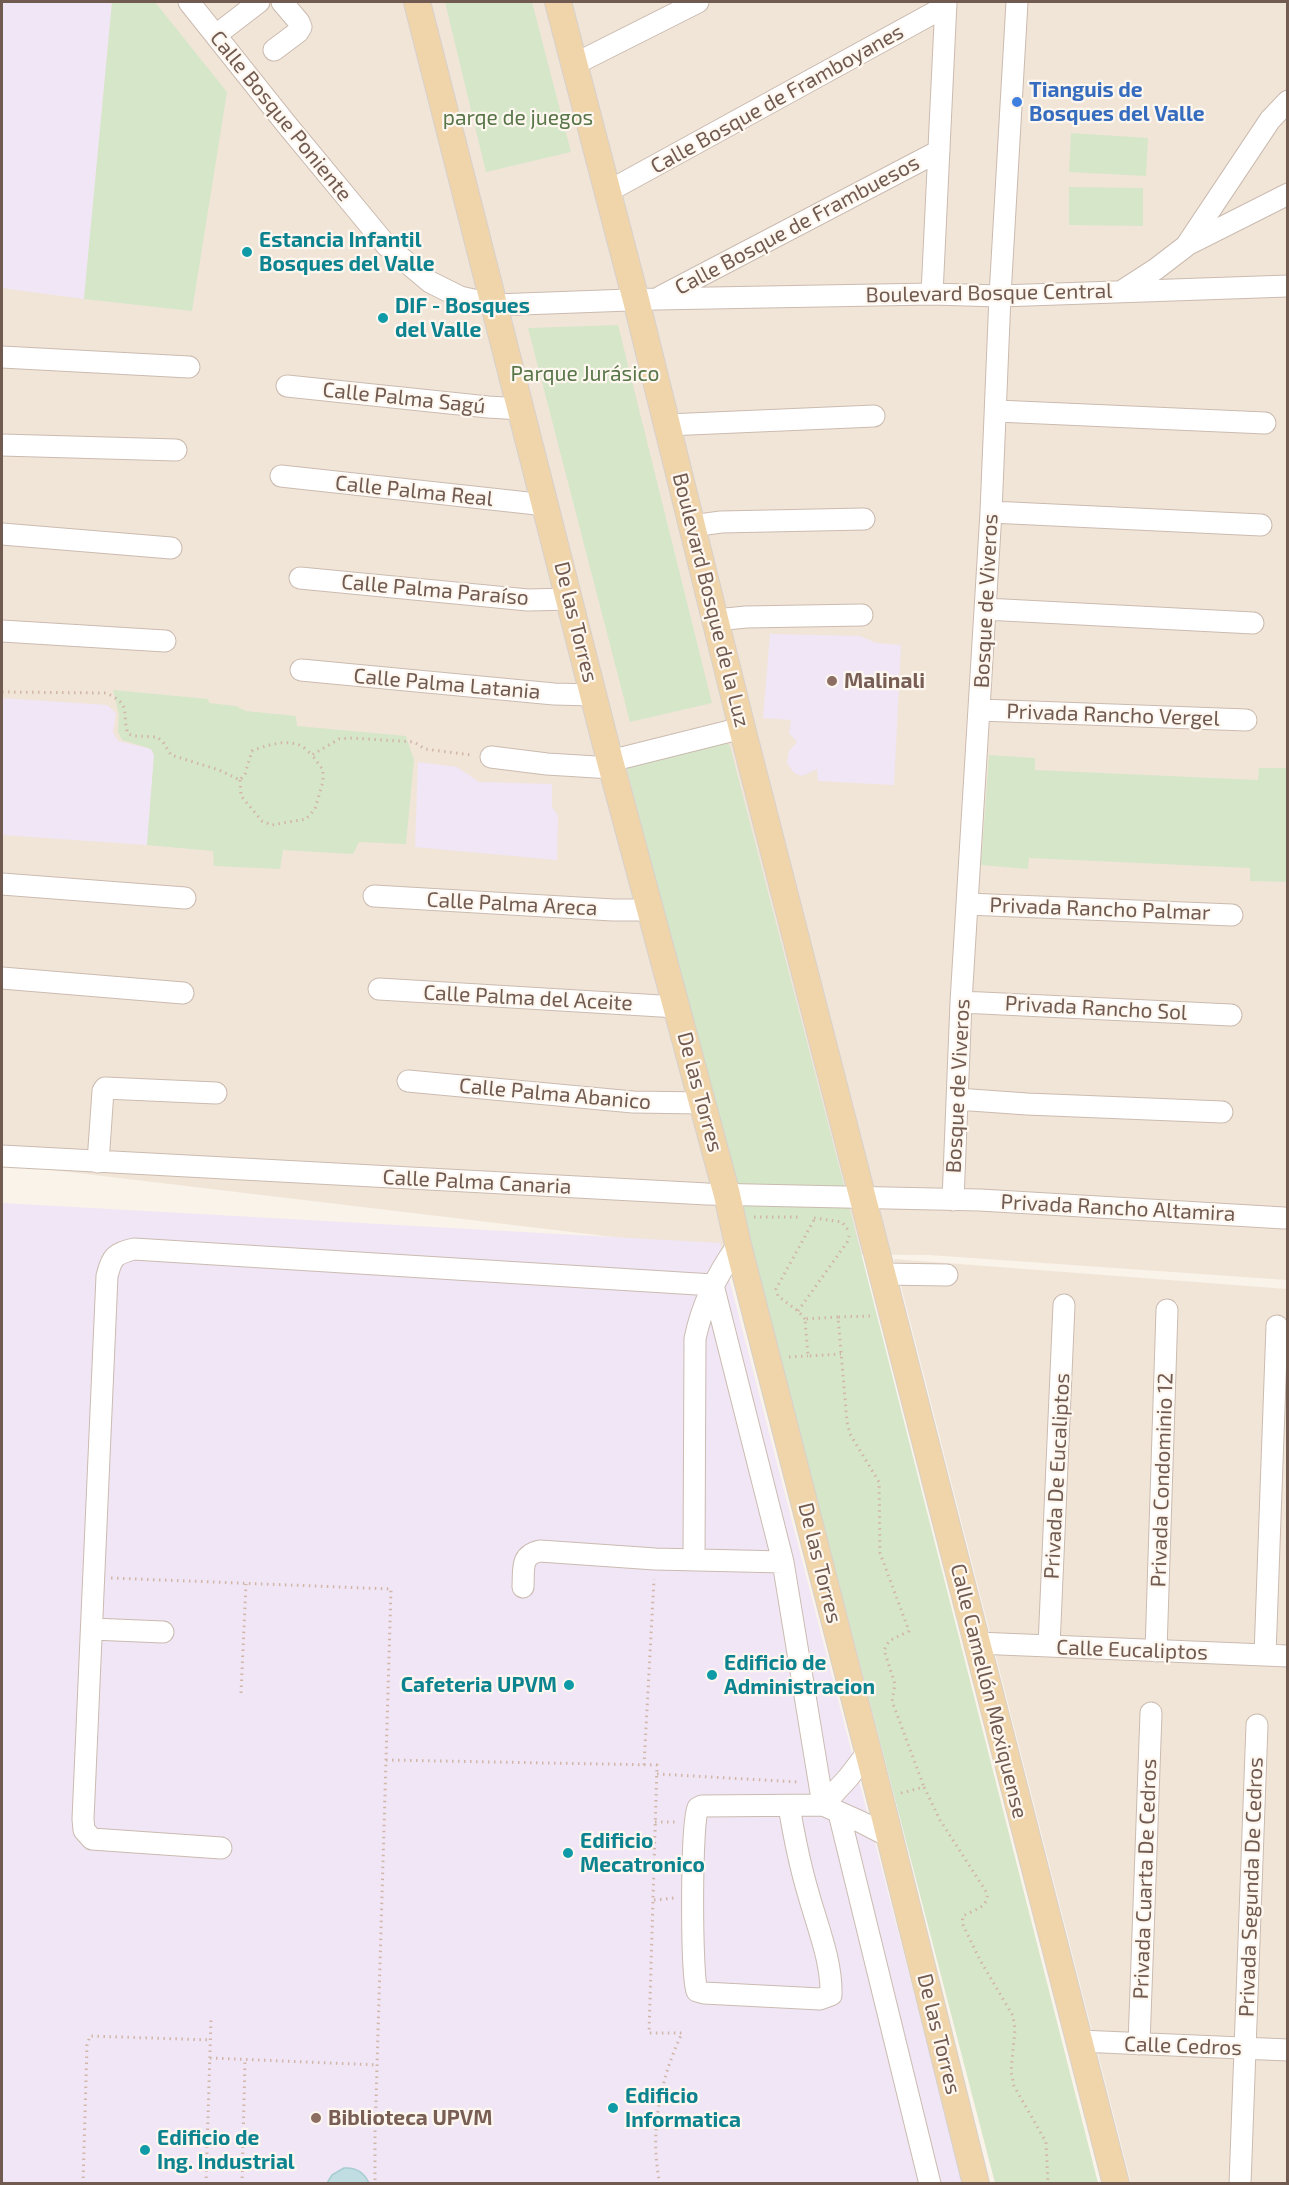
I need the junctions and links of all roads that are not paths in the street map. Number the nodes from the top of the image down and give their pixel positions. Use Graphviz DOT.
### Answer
graph roads {
  1 [pos="189,2"];
  2 [pos="259,2"];
  3 [pos="282,2"];
  4 [pos="417,2"];
  5 [pos="558,2"];
  6 [pos="698,2"];
  7 [pos="1017,2"];
  8 [pos="946,4"];
  9 [pos="216,35"];
  10 [pos="274,50"];
  11 [pos="573,65"];
  12 [pos="1287,101"];
  13 [pos="939,151"];
  14 [pos="607,192"];
  15 [pos="1287,194"];
  16 [pos="1186,246"];
  17 [pos="1287,286"];
  18 [pos="1121,292"];
  19 [pos="932,294"];
  20 [pos="1000,296"];
  21 [pos="646,299"];
  22 [pos="495,305"];
  23 [pos="2,357"];
  24 [pos="189,367"];
  25 [pos="287,386"];
  26 [pos="522,409"];
  27 [pos="997,411"];
  28 [pos="874,416"];
  29 [pos="1265,423"];
  30 [pos="667,425"];
  31 [pos="2,445"];
  32 [pos="176,450"];
  33 [pos="281,476"];
  34 [pos="546,505"];
  35 [pos="992,512"];
  36 [pos="864,519"];
  37 [pos="1261,525"];
  38 [pos="692,526"];
  39 [pos="2,534"];
  40 [pos="171,548"];
  41 [pos="300,578"];
  42 [pos="570,599"];
  43 [pos="985,609"];
  44 [pos="862,615"];
  45 [pos="716,620"];
  46 [pos="1253,623"];
  47 [pos="2,631"];
  48 [pos="165,641"];
  49 [pos="300,670"];
  50 [pos="594,695"];
  51 [pos="980,710"];
  52 [pos="1246,720"];
  53 [pos="742,728"];
  54 [pos="490,757"];
  55 [pos="611,764"];
  56 [pos="2,884"];
  57 [pos="374,896"];
  58 [pos="185,898"];
  59 [pos="968,904"];
  60 [pos="650,910"];
  61 [pos="1233,915"];
  62 [pos="2,978"];
  63 [pos="380,989"];
  64 [pos="183,993"];
  65 [pos="961,1002"];
  66 [pos="677,1007"];
  67 [pos="1231,1015"];
  68 [pos="408,1081"];
  69 [pos="216,1093"];
  70 [pos="957,1099"];
  71 [pos="703,1102"];
  72 [pos="1222,1112"];
  73 [pos="2,1156"];
  74 [pos="98,1162"];
  75 [pos="864,1198"];
  76 [pos="953,1200"];
  77 [pos="729,1206"];
  78 [pos="1284,1218"];
  79 [pos="738,1245"];
  80 [pos="883,1274"];
  81 [pos="947,1275"];
  82 [pos="713,1285"];
  83 [pos="1064,1305"];
  84 [pos="1167,1310"];
  85 [pos="1277,1326"];
  86 [pos="694,1560"];
  87 [pos="783,1562"];
  88 [pos="523,1587"];
  89 [pos="92,1629"];
  90 [pos="163,1632"];
  91 [pos="977,1643"];
  92 [pos="1049,1646"];
  93 [pos="1156,1651"];
  94 [pos="1265,1655"];
  95 [pos="1287,1656"];
  96 [pos="1151,1713"];
  97 [pos="1257,1725"];
  98 [pos="868,1752"];
  99 [pos="789,1806"];
  100 [pos="831,1809"];
  101 [pos="890,1837"];
  102 [pos="221,1848"];
  103 [pos="1088,2042"];
  104 [pos="1139,2044"];
  105 [pos="1245,2048"];
  106 [pos="1287,2050"];
  107 [pos="930,2184"];
  108 [pos="976,2184"];
  109 [pos="1116,2184"];
  110 [pos="1240,2184"];
  1 -- 9 [label="street, Calle Bosque Poniente"];
  2 -- 9 [label="street"];
  3 -- 10 [label="street"];
  4 -- 22 [label="main road, De las Torres"];
  5 -- 11 [label="main road, Boulevard Bosque de la Luz"];
  6 -- 11 [label="street"];
  7 -- 20 [label="street, Bosque de Viveros"];
  8 -- 13 [label="street"];
  8 -- 14 [label="street, Calle Bosque de Framboyanes"];
  9 -- 22 [label="street, Calle Bosque Poniente"];
  11 -- 14 [label="main road, Boulevard Bosque de la Luz"];
  12 -- 16 [label="street, Boulevard Bosque Central"];
  13 -- 19 [label="street"];
  13 -- 21 [label="street, Calle Bosque de Frambuesos"];
  14 -- 21 [label="main road, Boulevard Bosque de la Luz"];
  15 -- 16 [label="street"];
  16 -- 18 [label="street, Boulevard Bosque Central"];
  17 -- 18 [label="street"];
  18 -- 20 [label="street, Boulevard Bosque Central"];
  19 -- 20 [label="street, Boulevard Bosque Central"];
  19 -- 21 [label="street, Boulevard Bosque Central"];
  20 -- 27 [label="street, Bosque de Viveros"];
  21 -- 22 [label="street, Calle Bosque Poniente"];
  21 -- 30 [label="main road, Boulevard Bosque de la Luz"];
  22 -- 26 [label="main road, De las Torres"];
  23 -- 24 [label="street"];
  25 -- 26 [label="street, Calle Palma Sagú"];
  26 -- 34 [label="main road, De las Torres"];
  27 -- 29 [label="street"];
  27 -- 35 [label="street, Bosque de Viveros"];
  28 -- 30 [label="street"];
  30 -- 38 [label="main road, Boulevard Bosque de la Luz"];
  31 -- 32 [label="street"];
  33 -- 34 [label="street, Calle Palma Real"];
  34 -- 42 [label="main road, De las Torres"];
  35 -- 37 [label="street"];
  35 -- 43 [label="street, Bosque de Viveros"];
  36 -- 38 [label="street"];
  38 -- 45 [label="main road, Boulevard Bosque de la Luz"];
  39 -- 40 [label="street"];
  41 -- 42 [label="street, Calle Palma Paraíso"];
  42 -- 50 [label="main road, De las Torres"];
  43 -- 46 [label="street"];
  43 -- 51 [label="street, Bosque de Viveros"];
  44 -- 45 [label="street"];
  45 -- 53 [label="main road, Boulevard Bosque de la Luz"];
  47 -- 48 [label="street"];
  49 -- 50 [label="street, Calle Palma Latania"];
  50 -- 55 [label="main road, De las Torres"];
  51 -- 52 [label="street, Privada Rancho Vergel"];
  51 -- 59 [label="street, Bosque de Viveros"];
  53 -- 55 [label="street"];
  53 -- 75 [label="main road, Boulevard Bosque de la Luz"];
  54 -- 55 [label="street"];
  55 -- 60 [label="main road, De las Torres"];
  56 -- 58 [label="street"];
  57 -- 60 [label="street, Calle Palma Areca"];
  59 -- 61 [label="street, Privada Rancho Palmar"];
  59 -- 65 [label="street, Bosque de Viveros"];
  60 -- 66 [label="main road, De las Torres"];
  62 -- 64 [label="street"];
  63 -- 66 [label="street, Calle Palma del Aceite"];
  65 -- 67 [label="street, Privada Rancho Sol"];
  65 -- 70 [label="street, Bosque de Viveros"];
  66 -- 71 [label="main road, De las Torres"];
  68 -- 71 [label="street, Calle Palma Abanico"];
  69 -- 74 [label="street"];
  70 -- 72 [label="street"];
  70 -- 76 [label="street, Bosque de Viveros"];
  71 -- 77 [label="main road, De las Torres"];
  73 -- 74 [label="street, Calle Palma Canaria"];
  74 -- 77 [label="street, Calle Palma Canaria"];
  75 -- 76 [label="street, Calle Palma Canaria"];
  75 -- 77 [label="street, Calle Palma Canaria"];
  75 -- 80 [label="main road, Calle Camellón Mexiquense"];
  76 -- 78 [label="street, Privada Rancho Altamira"];
  77 -- 79 [label="main road, De las Torres"];
  79 -- 82 [label="street"];
  79 -- 98 [label="main road, De las Torres"];
  80 -- 81 [label="street"];
  80 -- 91 [label="main road, Calle Camellón Mexiquense"];
  82 -- 86 [label="street"];
  82 -- 87 [label="street"];
  82 -- 89 [label="street"];
  83 -- 92 [label="street, Privada De Eucaliptos"];
  84 -- 93 [label="street, Privada Condominio 12"];
  85 -- 94 [label="street"];
  86 -- 87 [label="street"];
  86 -- 88 [label="street"];
  87 -- 100 [label="street"];
  89 -- 90 [label="street"];
  89 -- 102 [label="street"];
  91 -- 92 [label="street, Calle Eucaliptos"];
  91 -- 103 [label="main road, Calle Camellón Mexiquense"];
  92 -- 93 [label="street, Calle Eucaliptos"];
  93 -- 94 [label="street, Calle Eucaliptos"];
  94 -- 95 [label="street, Calle Eucaliptos"];
  96 -- 104 [label="street, Privada Cuarta De Cedros"];
  97 -- 105 [label="street, Privada Segunda De Cedros"];
  98 -- 100 [label="street"];
  98 -- 101 [label="main road, De las Torres"];
  99 -- 99 [label="street"];
  99 -- 100 [label="street"];
  100 -- 101 [label="street"];
  100 -- 107 [label="street"];
  101 -- 108 [label="main road, De las Torres"];
  103 -- 104 [label="street, Calle Cedros"];
  103 -- 109 [label="main road, Calle Camellón Mexiquense"];
  104 -- 105 [label="street, Calle Cedros"];
  105 -- 106 [label="street, Calle Cedros"];
  105 -- 110 [label="street, Privada Segunda De Cedros"];
}
